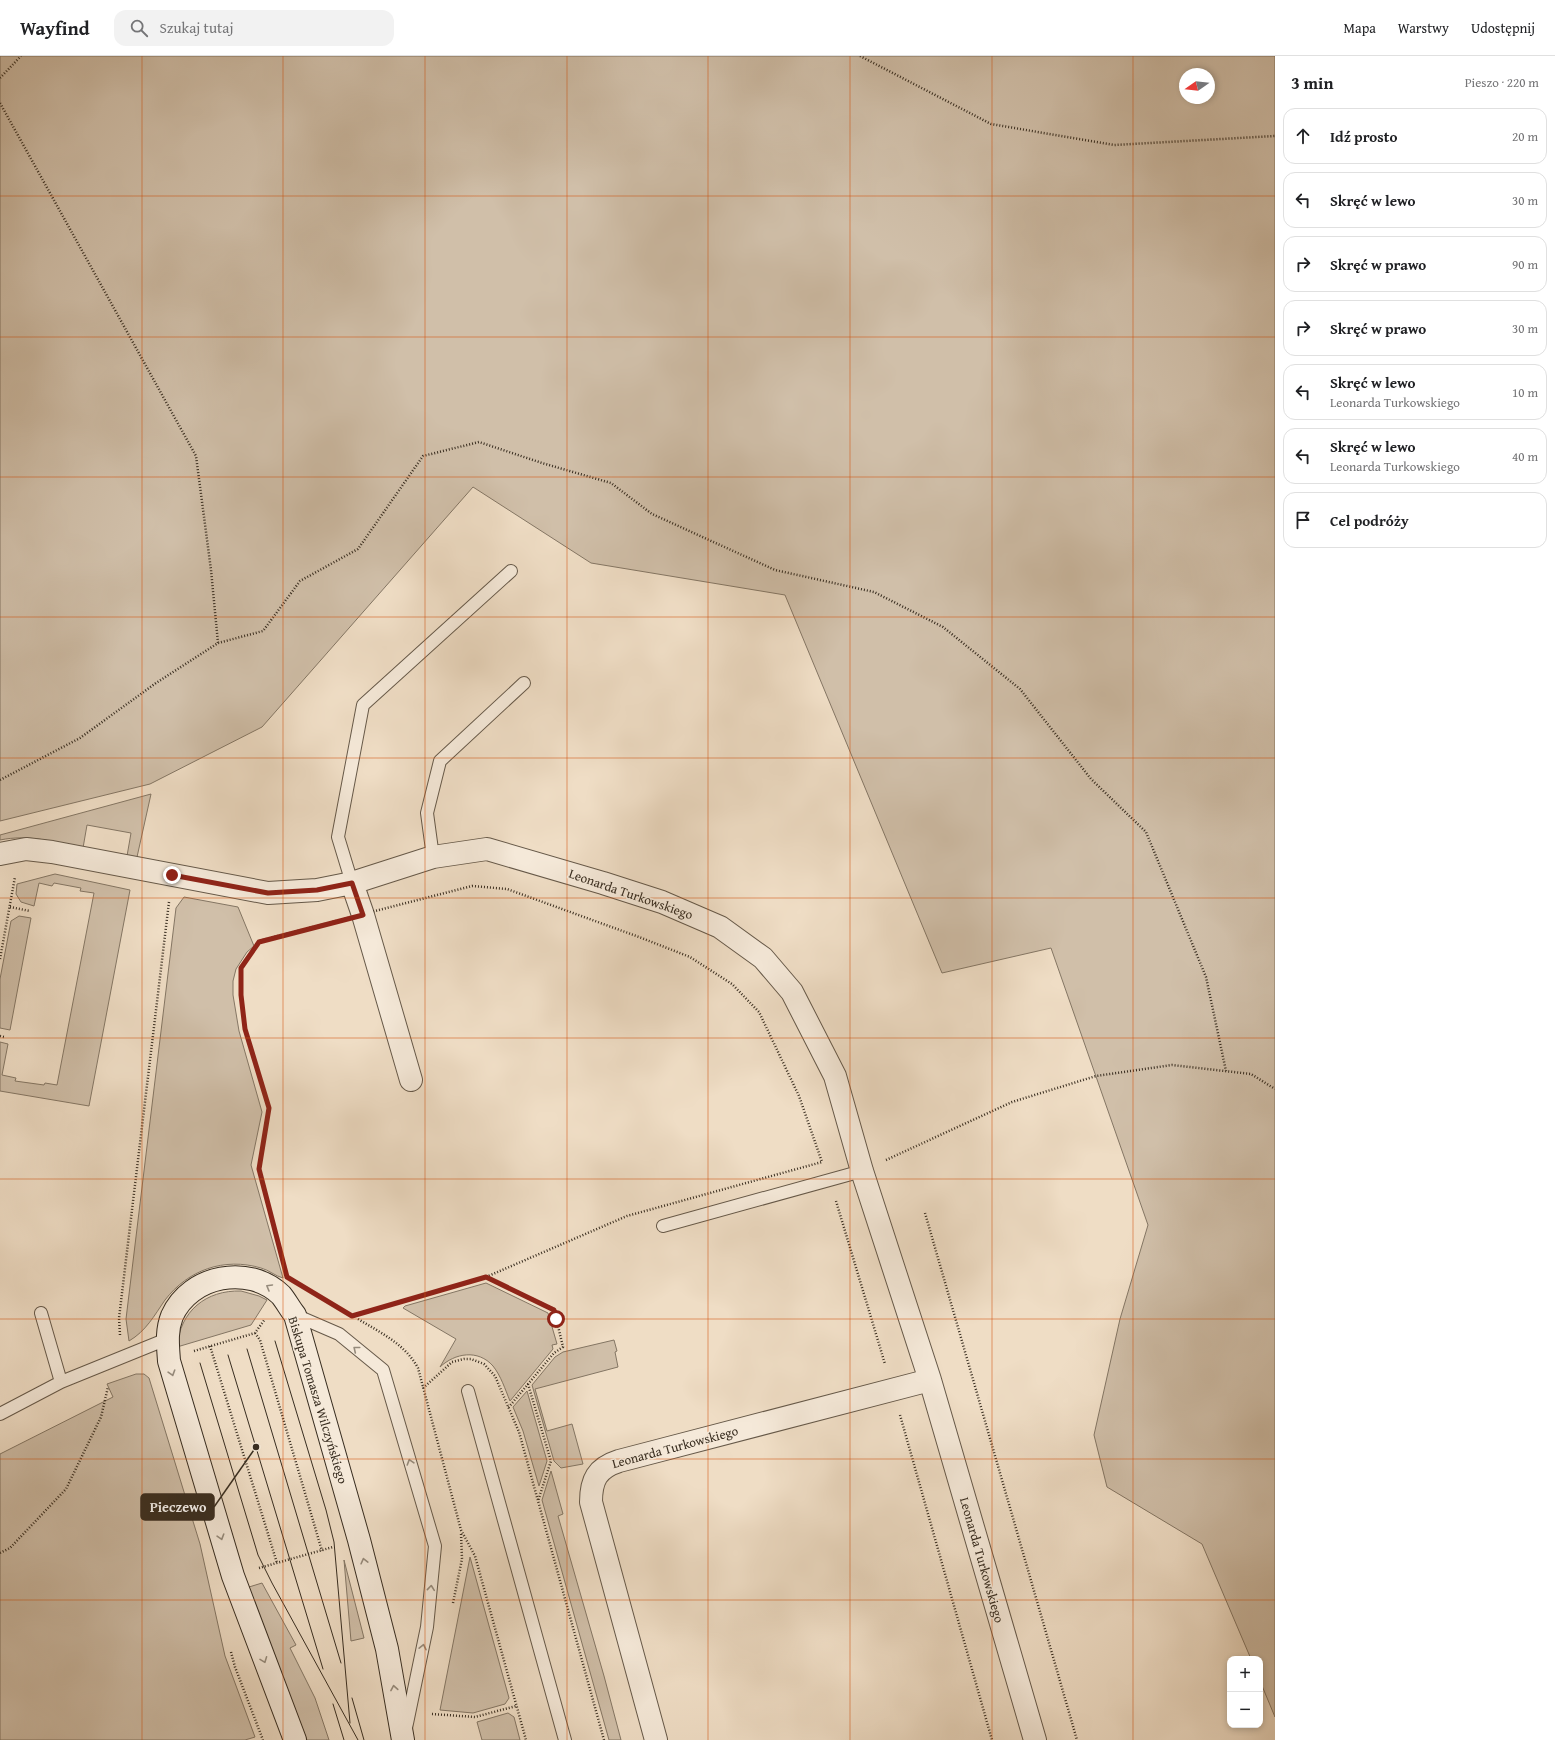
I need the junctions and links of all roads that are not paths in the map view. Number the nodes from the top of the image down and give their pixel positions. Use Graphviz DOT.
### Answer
graph roads {
  1 [pos="511,571"];
  2 [pos="524,683"];
  3 [pos="0,854"];
  4 [pos="433,857"];
  5 [pos="352,883"];
  6 [pos="412,1080"];
  7 [pos="862,1171"];
  8 [pos="662,1226"];
  9 [pos="41,1313"];
  10 [pos="295,1315"];
  11 [pos="167,1339"];
  12 [pos="930,1380"];
  13 [pos="61,1382"];
  14 [pos="468,1392"];
  15 [pos="0,1414"];
  16 [pos="295,1740"];
  17 [pos="404,1740"];
  18 [pos="566,1740"];
  19 [pos="656,1740"];
  20 [pos="1035,1740"];
  1 -- 5 [label="lane"];
  2 -- 4 [label="lane"];
  3 -- 5 [label="street, Leonarda Turkowskiego"];
  4 -- 5 [label="street, Leonarda Turkowskiego"];
  4 -- 7 [label="street, Leonarda Turkowskiego"];
  5 -- 6 [label="street"];
  7 -- 8 [label="lane"];
  7 -- 12 [label="street, Leonarda Turkowskiego"];
  9 -- 13 [label="lane"];
  10 -- 11 [label="street, Biskupa Tomasza Wilczyńskiego, one-way"];
  17 -- 10 [label="street, Biskupa Tomasza Wilczyńskiego, one-way"];
  17 -- 10 [label="lane, one-way"];
  11 -- 13 [label="lane"];
  11 -- 16 [label="street, Biskupa Tomasza Wilczyńskiego, one-way"];
  12 -- 19 [label="street, Leonarda Turkowskiego"];
  12 -- 20 [label="street, Leonarda Turkowskiego"];
  13 -- 15 [label="lane"];
  14 -- 18 [label="lane"];
}
